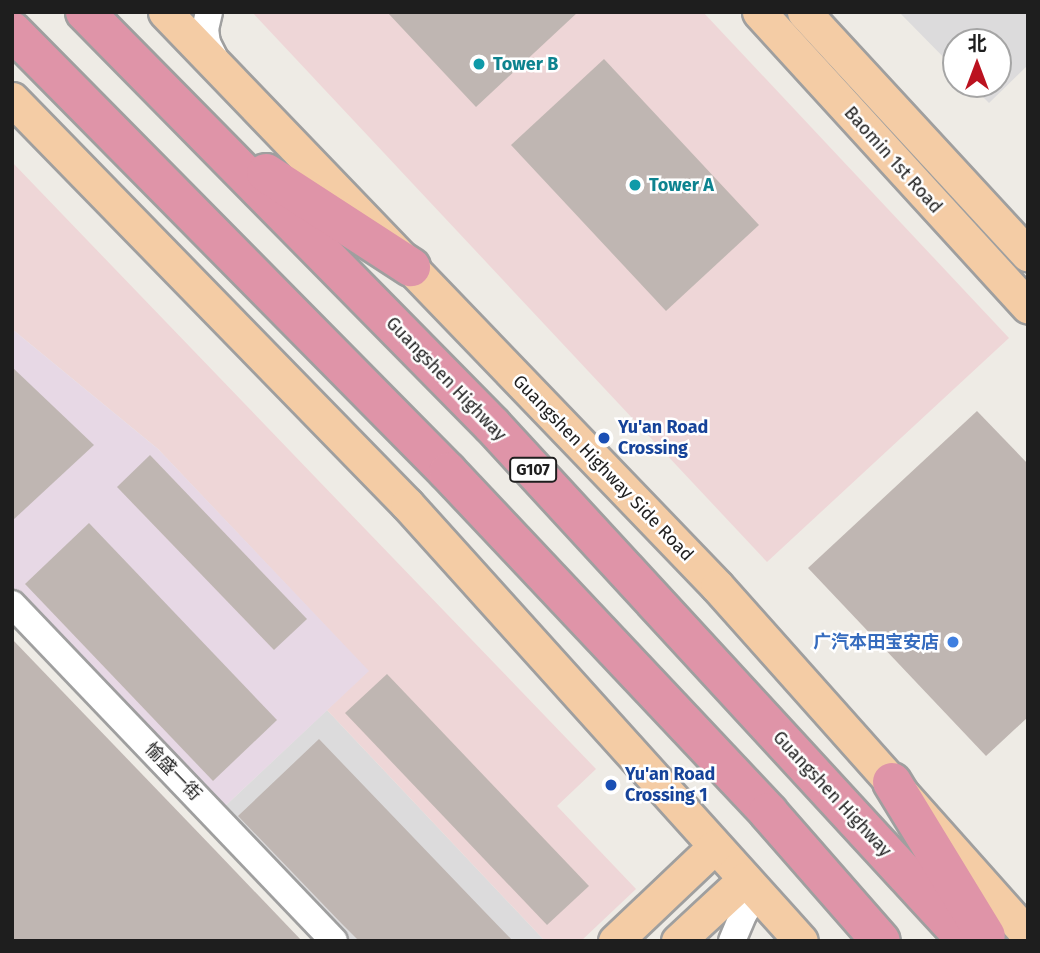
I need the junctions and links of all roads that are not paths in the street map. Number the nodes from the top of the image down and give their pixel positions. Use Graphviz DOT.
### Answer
graph roads {
  1 [pos="85,12"];
  2 [pos="165,12"];
  3 [pos="209,12"];
  4 [pos="759,12"];
  5 [pos="803,12"];
  6 [pos="12,31"];
  7 [pos="220,69"];
  8 [pos="12,99"];
  9 [pos="203,132"];
  10 [pos="1028,255"];
  11 [pos="411,267"];
  12 [pos="1028,307"];
  13 [pos="12,604"];
  14 [pos="892,782"];
  15 [pos="715,847"];
  16 [pos="751,886"];
  17 [pos="1028,936"];
  18 [pos="334,941"];
  19 [pos="615,941"];
  20 [pos="678,941"];
  21 [pos="732,941"];
  22 [pos="801,941"];
  23 [pos="881,941"];
  24 [pos="967,941"];
  25 [pos="989,941"];
  1 -- 9 [label="highway, Guangshen Highway / G107"];
  2 -- 7 [label="main road, Guangshen Highway Side Road"];
  3 -- 7 [label="street"];
  4 -- 12 [label="main road, Baomin 1st Road"];
  5 -- 10 [label="main road, Baomin 1st Road"];
  6 -- 23 [label="highway"];
  7 -- 11 [label="main road, Guangshen Highway Side Road"];
  8 -- 15 [label="main road"];
  9 -- 11 [label="highway"];
  9 -- 24 [label="highway, Guangshen Highway / G107"];
  11 -- 14 [label="main road, Guangshen Highway Side Road"];
  13 -- 18 [label="street, 愉盛一街"];
  14 -- 17 [label="main road, Guangshen Highway Side Road"];
  14 -- 25 [label="highway"];
  15 -- 16 [label="main road"];
  15 -- 19 [label="main road"];
  16 -- 20 [label="main road"];
  16 -- 21 [label="street"];
  16 -- 22 [label="main road"];
}
